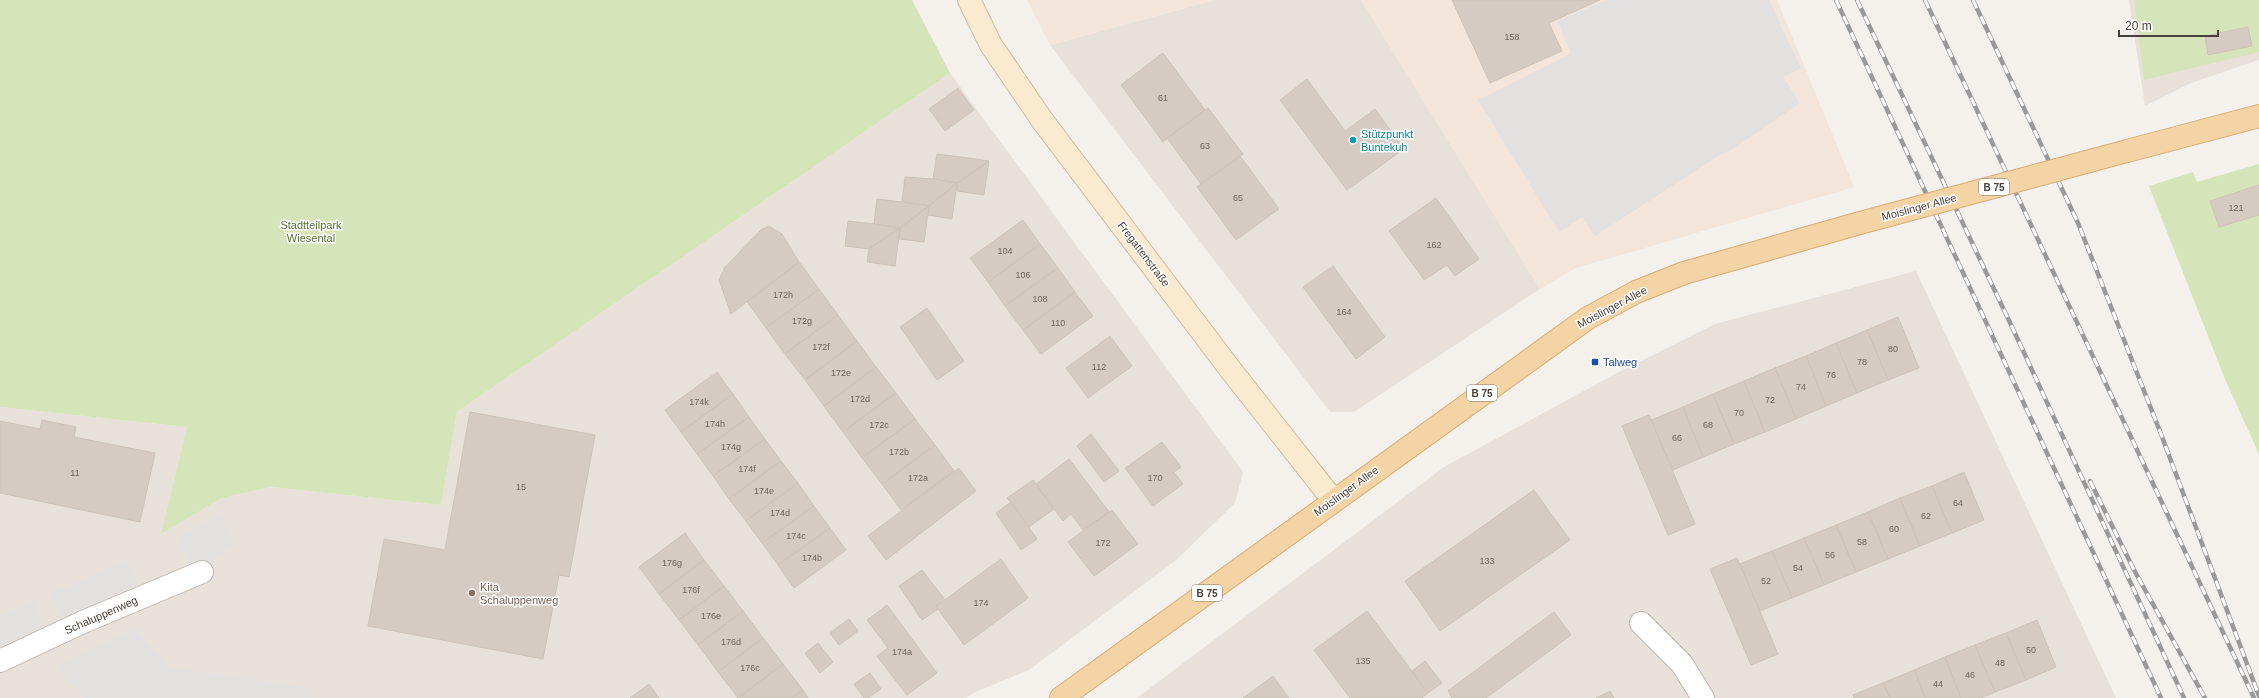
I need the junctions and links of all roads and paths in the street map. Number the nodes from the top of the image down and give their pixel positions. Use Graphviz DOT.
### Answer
graph roads {
  1 [pos="969,0"];
  2 [pos="2259,116"];
  3 [pos="1332,500"];
  4 [pos="202,572"];
  5 [pos="1641,623"];
  6 [pos="0,661"];
  7 [pos="1061,698"];
  8 [pos="1703,698"];
  1 -- 3 [label="street, Fregattenstraße"];
  2 -- 3 [label="main road, Moislinger Allee / B 75, bridge"];
  3 -- 7 [label="main road, Moislinger Allee / B 75"];
  4 -- 6 [label="street, Schaluppenweg"];
  5 -- 8 [label="street"];
}
